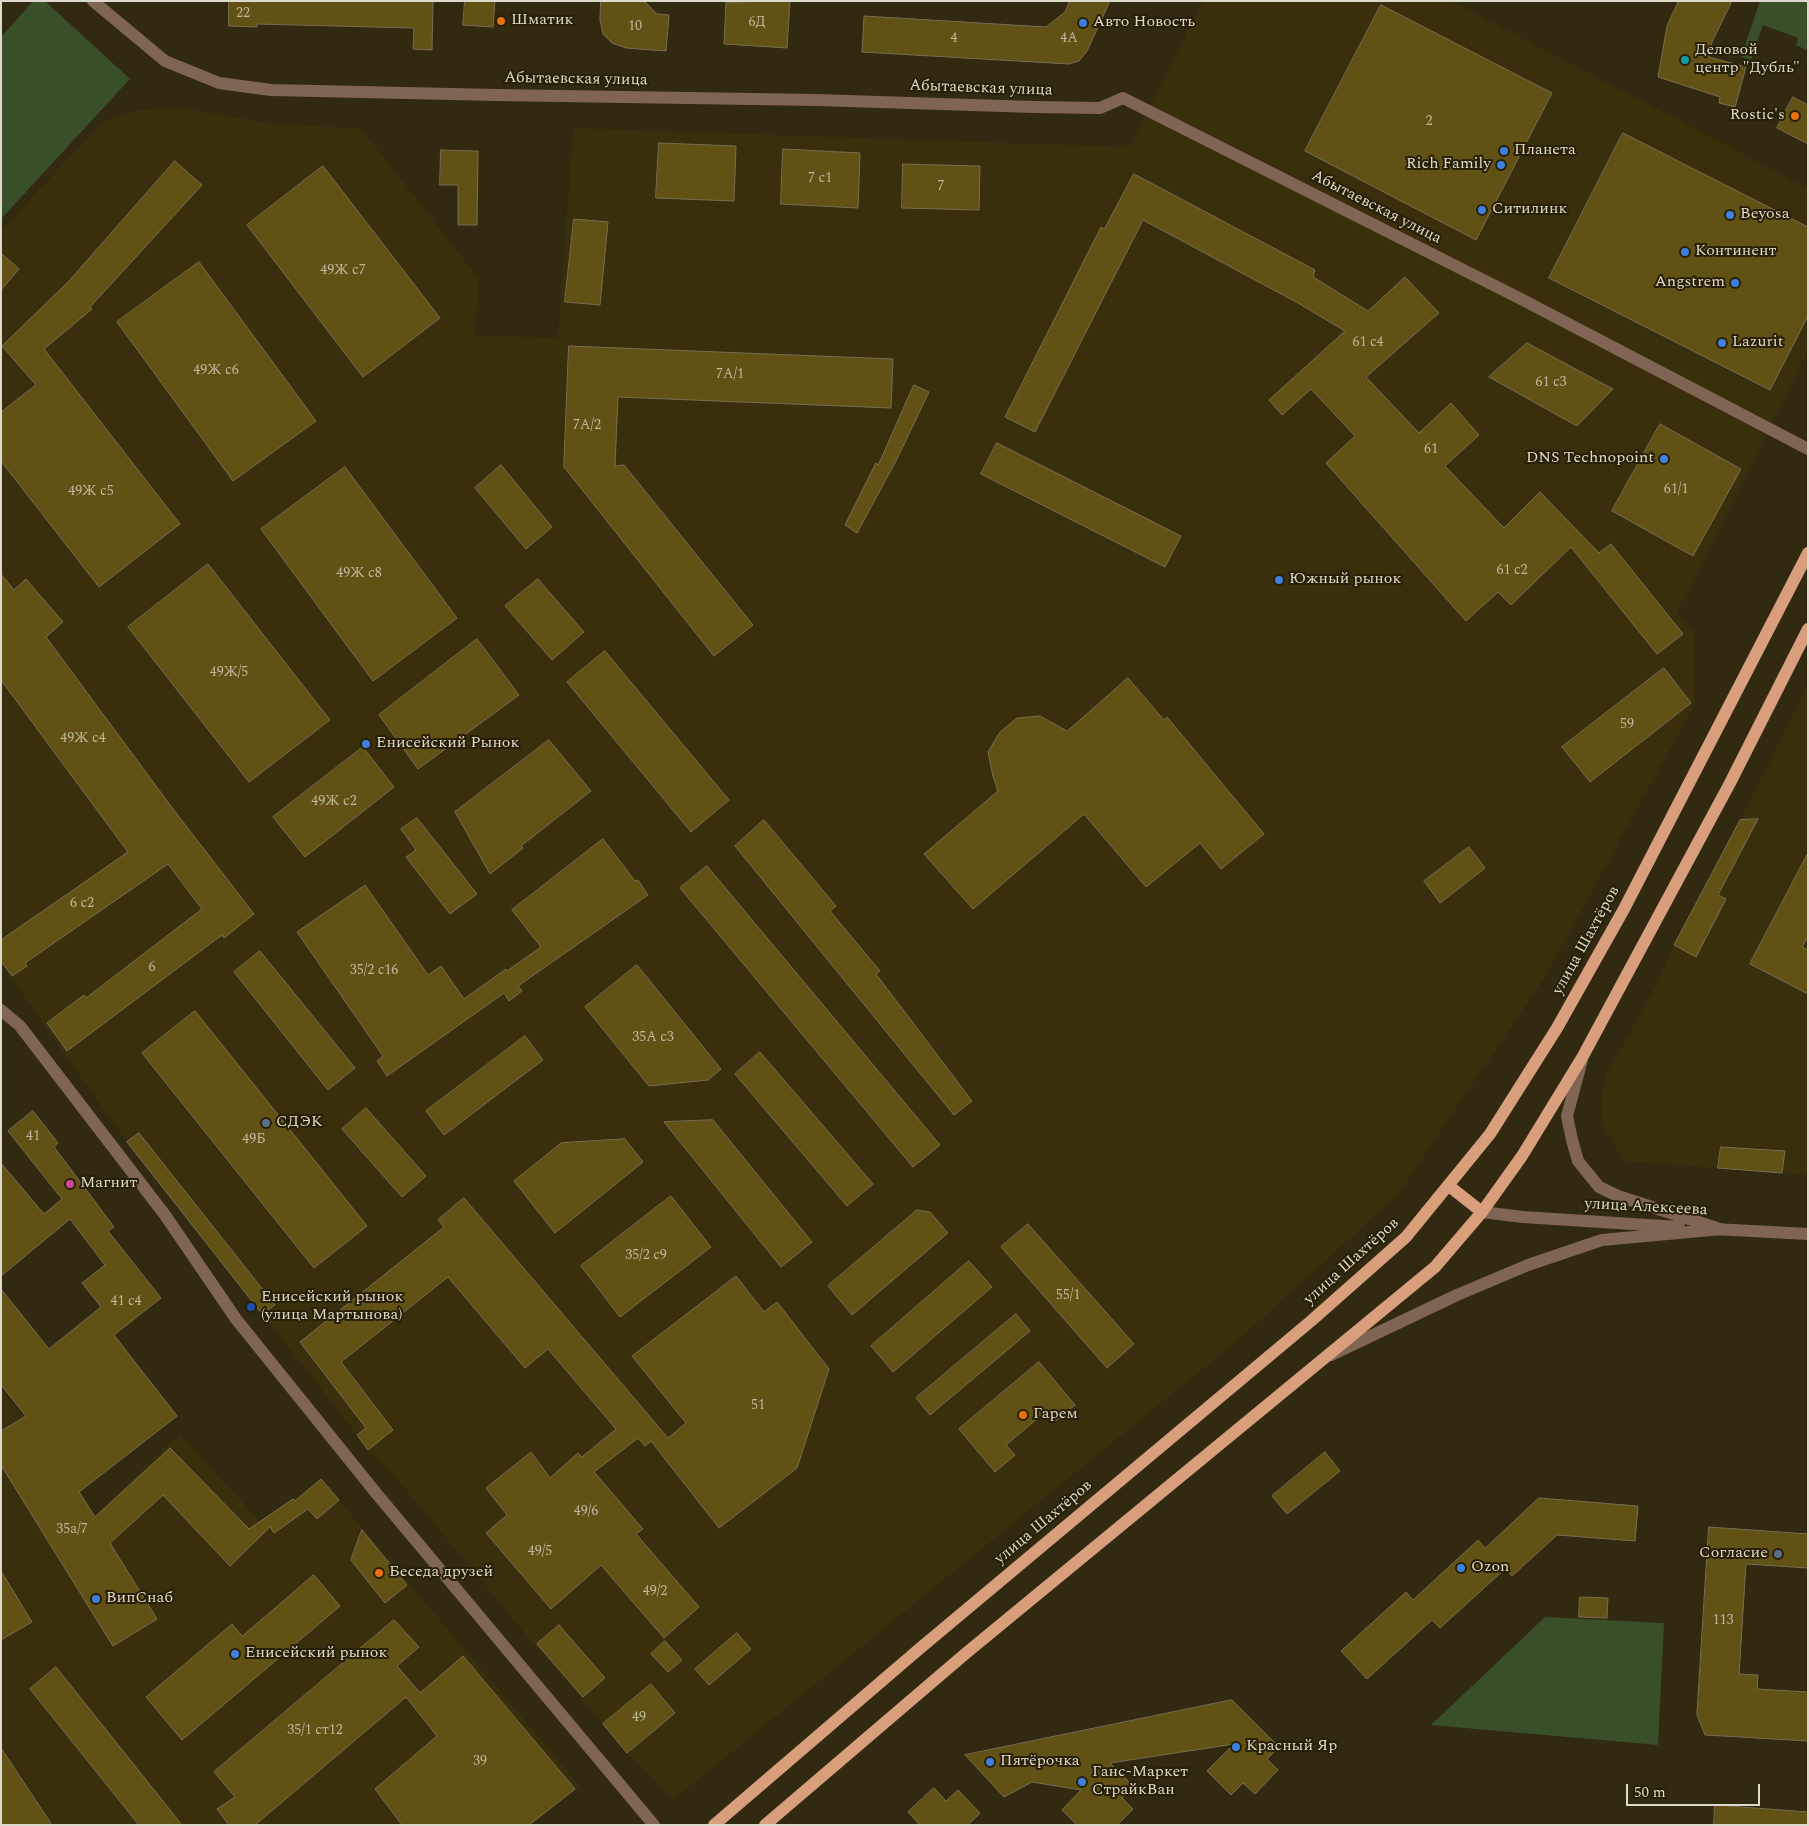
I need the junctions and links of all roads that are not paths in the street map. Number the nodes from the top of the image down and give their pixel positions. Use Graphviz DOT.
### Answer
graph roads {
  1 [pos="94,1"];
  2 [pos="1808,449"];
  3 [pos="1808,553"];
  4 [pos="1808,629"];
  5 [pos="1,1010"];
  6 [pos="1583,1056"];
  7 [pos="1449,1186"];
  8 [pos="1482,1212"];
  9 [pos="1722,1229"];
  10 [pos="1808,1234"];
  11 [pos="1327,1358"];
  12 [pos="654,1825"];
  13 [pos="714,1825"];
  14 [pos="765,1825"];
  1 -- 2 [label="street, Абытаевская улица"];
  3 -- 7 [label="main road, улица Шахтёров"];
  4 -- 6 [label="main road"];
  5 -- 12 [label="street"];
  6 -- 8 [label="main road"];
  6 -- 9 [label="street"];
  7 -- 8 [label="main road"];
  7 -- 13 [label="main road, улица Шахтёров"];
  8 -- 9 [label="street, улица Алексеева"];
  8 -- 11 [label="main road"];
  9 -- 10 [label="street, улица Алексеева"];
  9 -- 11 [label="street"];
  11 -- 14 [label="main road"];
}
